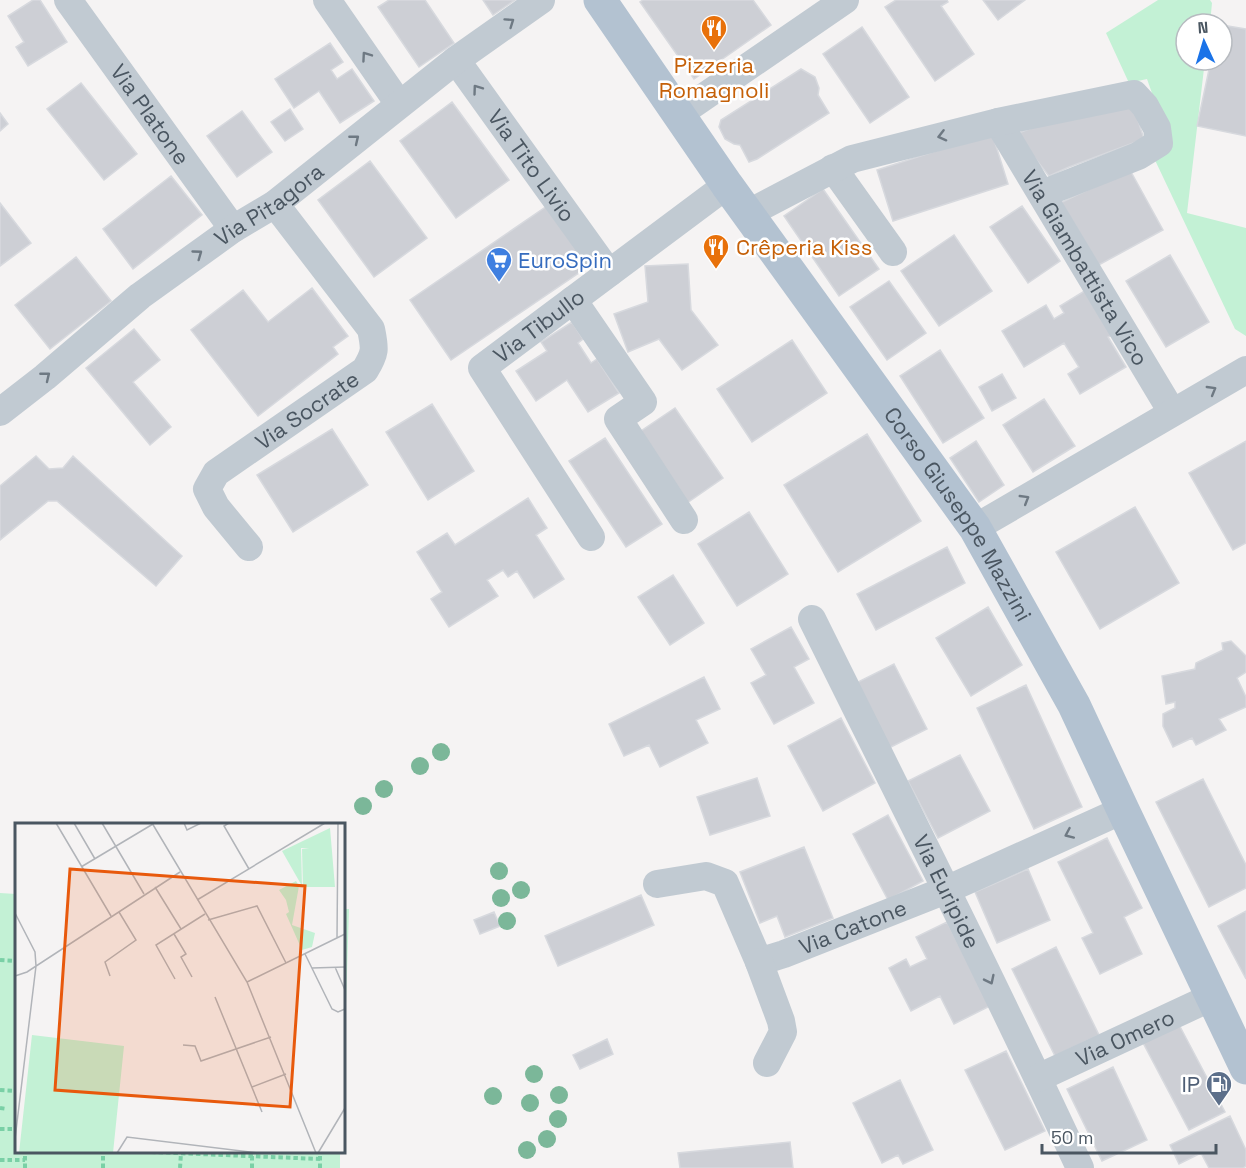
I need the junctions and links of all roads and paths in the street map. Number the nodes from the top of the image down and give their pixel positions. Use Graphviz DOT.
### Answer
graph roads {
  1 [pos="68,0"];
  2 [pos="327,0"];
  3 [pos="541,0"];
  4 [pos="600,0"];
  5 [pos="845,0"];
  6 [pos="456,60"];
  7 [pos="399,104"];
  8 [pos="679,114"];
  9 [pos="998,122"];
  10 [pos="833,168"];
  11 [pos="727,185"];
  12 [pos="1042,194"];
  13 [pos="275,204"];
  14 [pos="747,214"];
  15 [pos="233,229"];
  16 [pos="893,252"];
  17 [pos="609,273"];
  18 [pos="573,300"];
  19 [pos="1246,370"];
  20 [pos="0,412"];
  21 [pos="1172,412"];
  22 [pos="684,520"];
  23 [pos="975,528"];
  24 [pos="591,537"];
  25 [pos="249,547"];
  26 [pos="812,619"];
  27 [pos="1123,810"];
  28 [pos="657,884"];
  29 [pos="946,890"];
  30 [pos="0,960"];
  31 [pos="15,961"];
  32 [pos="759,962"];
  33 [pos="1212,997"];
  34 [pos="767,1063"];
  35 [pos="1246,1068"];
  36 [pos="1038,1078"];
  37 [pos="0,1090"];
  38 [pos="15,1091"];
  39 [pos="0,1108"];
  40 [pos="7,1109"];
  41 [pos="26,1153"];
  42 [pos="181,1153"];
  43 [pos="320,1153"];
  44 [pos="252,1156"];
  45 [pos="320,1159"];
  46 [pos="0,1160"];
  47 [pos="25,1160"];
  48 [pos="25,1168"];
  49 [pos="180,1168"];
  50 [pos="252,1168"];
  51 [pos="320,1168"];
  52 [pos="1080,1168"];
  1 -- 15 [label="street, Via Platone"];
  7 -- 2 [label="street, one-way"];
  6 -- 3 [label="street, Via Pitagora, one-way"];
  4 -- 8 [label="main road, Corso Giuseppe Mazzini"];
  5 -- 8 [label="street"];
  6 -- 7 [label="street, Via Pitagora"];
  17 -- 6 [label="street, Via Tito Livio, one-way"];
  13 -- 7 [label="street, Via Pitagora, one-way"];
  8 -- 11 [label="main road, Corso Giuseppe Mazzini"];
  9 -- 10 [label="street, one-way"];
  9 -- 12 [label="street, Via Giambattista Vico"];
  9 -- 12 [label="street"];
  10 -- 14 [label="street"];
  10 -- 16 [label="street"];
  11 -- 14 [label="main road, Corso Giuseppe Mazzini"];
  11 -- 17 [label="street, Via Tibullo"];
  12 -- 21 [label="street, Via Giambattista Vico"];
  13 -- 15 [label="street, Via Pitagora"];
  13 -- 25 [label="street, Via Socrate"];
  14 -- 23 [label="main road, Corso Giuseppe Mazzini"];
  20 -- 15 [label="street, Via Pitagora, one-way"];
  17 -- 18 [label="street, Via Tibullo"];
  18 -- 22 [label="street"];
  18 -- 24 [label="street, Via Tibullo"];
  21 -- 19 [label="street, one-way"];
  23 -- 21 [label="street, one-way"];
  23 -- 27 [label="main road, Corso Giuseppe Mazzini"];
  26 -- 29 [label="street, Via Euripide"];
  27 -- 29 [label="street, Via Catone, one-way"];
  27 -- 33 [label="main road, Corso Giuseppe Mazzini"];
  28 -- 32 [label="street"];
  29 -- 32 [label="street, Via Catone"];
  29 -- 36 [label="street, Via Euripide, one-way"];
  30 -- 31 [label="path"];
  32 -- 34 [label="street"];
  33 -- 35 [label="main road, Corso Giuseppe Mazzini"];
  33 -- 36 [label="street, Via Omero"];
  36 -- 52 [label="street, Via Euripide"];
  37 -- 38 [label="path"];
  39 -- 40 [label="path"];
  41 -- 47 [label="path"];
  42 -- 44 [label="path"];
  42 -- 49 [label="path"];
  43 -- 45 [label="path"];
  44 -- 45 [label="path"];
  44 -- 50 [label="path"];
  45 -- 51 [label="path"];
  46 -- 47 [label="path"];
  47 -- 48 [label="path"];
}
